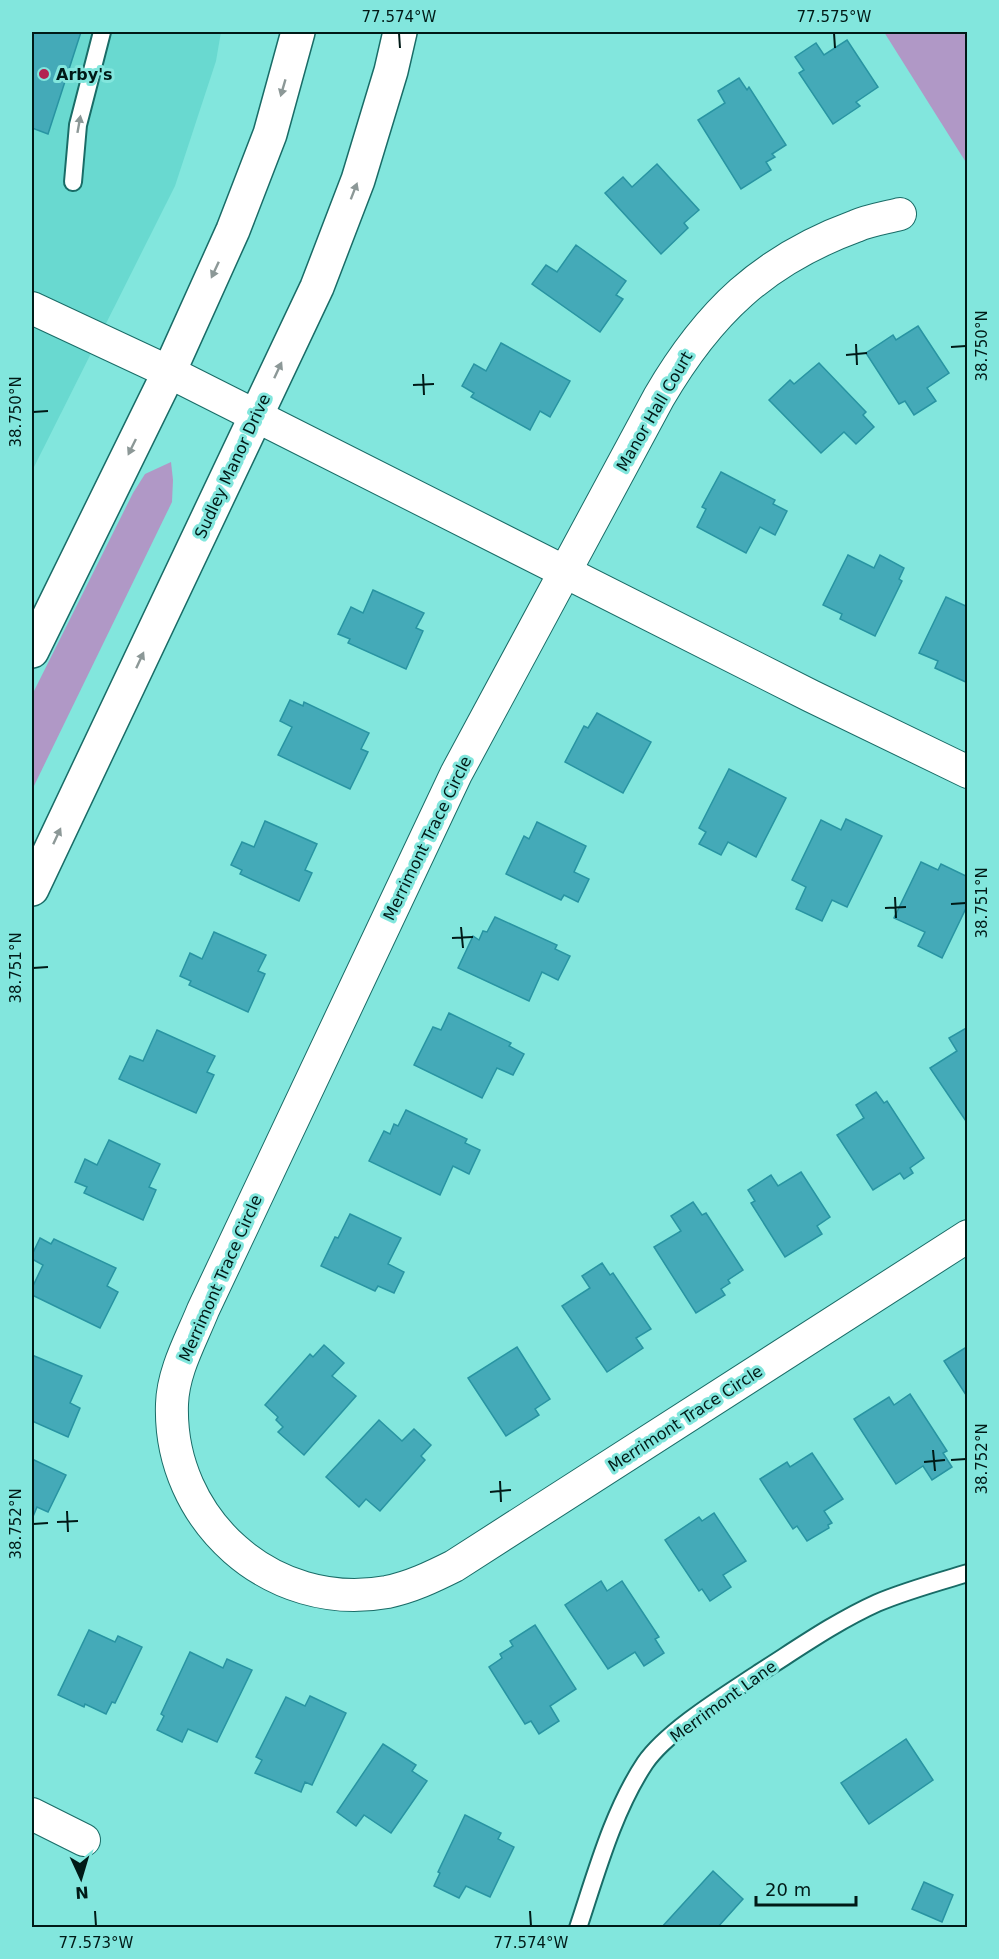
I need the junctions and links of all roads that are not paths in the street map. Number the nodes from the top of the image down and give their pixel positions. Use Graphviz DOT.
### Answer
graph roads {
  1 [pos="102,32"];
  2 [pos="298,32"];
  3 [pos="400,32"];
  4 [pos="74,182"];
  5 [pos="900,214"];
  6 [pos="32,308"];
  7 [pos="169,372"];
  8 [pos="256,416"];
  9 [pos="564,571"];
  10 [pos="32,651"];
  11 [pos="968,772"];
  12 [pos="32,889"];
  13 [pos="968,1236"];
  14 [pos="968,1573"];
  15 [pos="33,1819"];
  16 [pos="84,1839"];
  17 [pos="578,1928"];
  4 -- 1 [label="lane, one-way"];
  2 -- 7 [label="main road, one-way"];
  8 -- 3 [label="main road, Sudley Manor Drive, one-way"];
  5 -- 9 [label="street, Manor Hall Court"];
  6 -- 7 [label="street"];
  7 -- 8 [label="street"];
  7 -- 10 [label="main road, one-way"];
  8 -- 9 [label="street"];
  12 -- 8 [label="main road, Sudley Manor Drive, one-way"];
  9 -- 11 [label="street"];
  9 -- 13 [label="street, Merrimont Trace Circle"];
  14 -- 17 [label="lane, Merrimont Lane"];
  15 -- 16 [label="street"];
}
